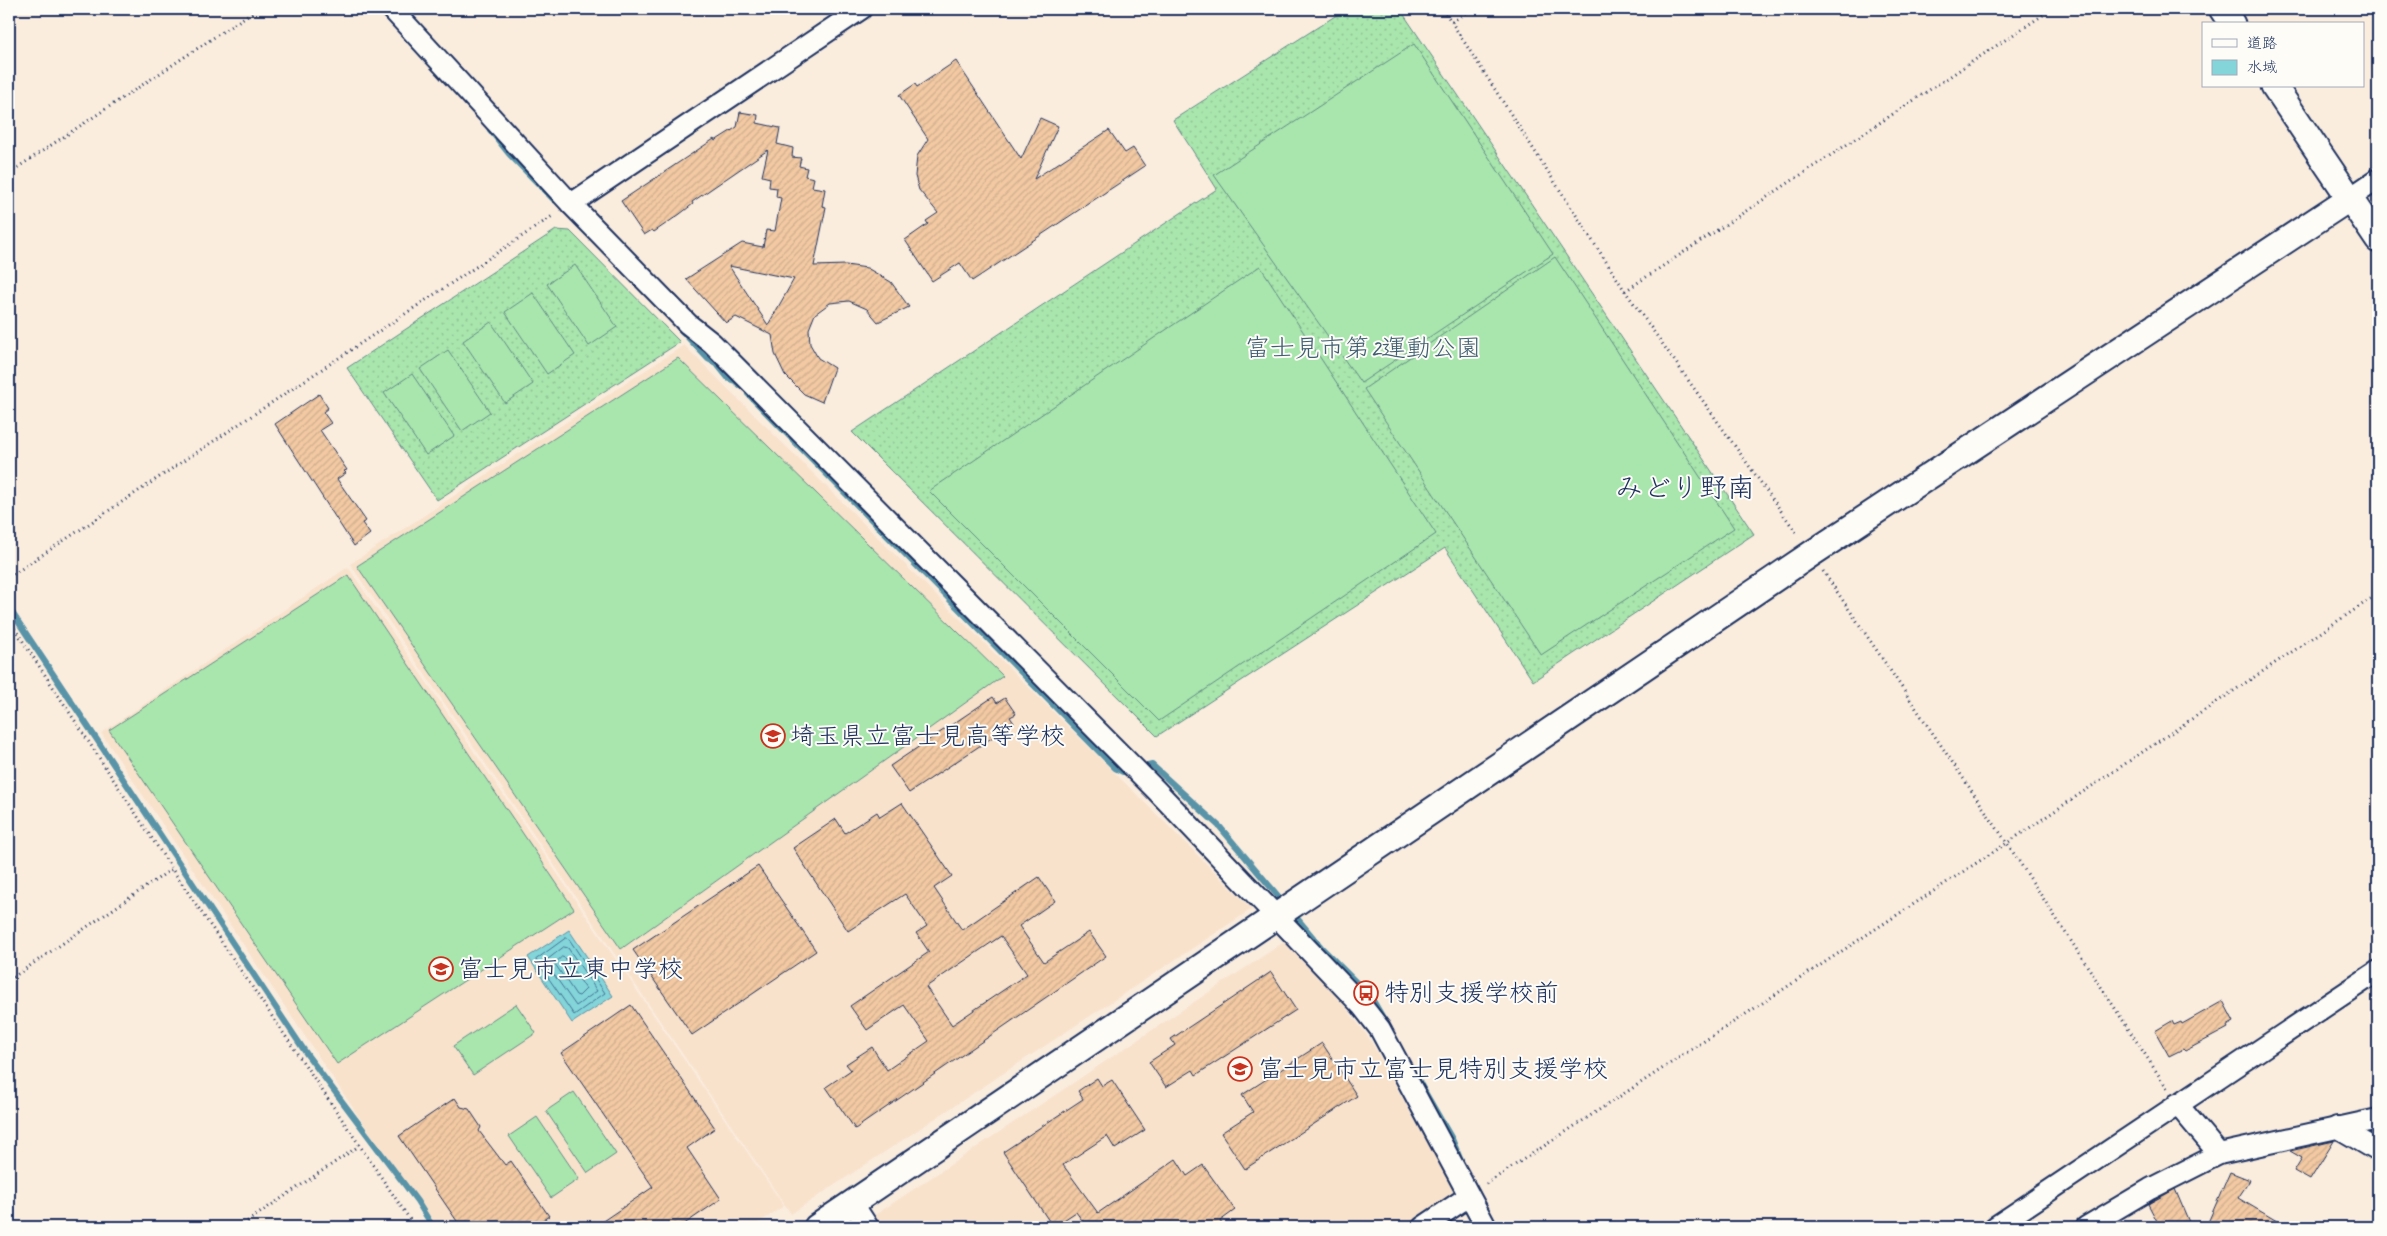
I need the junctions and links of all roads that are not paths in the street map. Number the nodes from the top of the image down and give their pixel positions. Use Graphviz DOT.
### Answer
graph roads {
  1 [pos="392,9"];
  2 [pos="860,9"];
  3 [pos="2222,9"];
  4 [pos="2231,22"];
  5 [pos="2275,88"];
  6 [pos="2378,178"];
  7 [pos="2350,198"];
  8 [pos="571,204"];
  9 [pos="2378,240"];
  10 [pos="1276,917"];
  11 [pos="2378,971"];
  12 [pos="2177,1104"];
  13 [pos="2378,1119"];
  14 [pos="2337,1127"];
  15 [pos="2378,1151"];
  16 [pos="2219,1154"];
  17 [pos="1469,1196"];
  18 [pos="852,1204"];
  19 [pos="817,1227"];
  20 [pos="868,1227"];
  21 [pos="1423,1227"];
  22 [pos="1486,1227"];
  23 [pos="1995,1227"];
  24 [pos="2086,1227"];
  1 -- 8 [label="street"];
  2 -- 8 [label="street"];
  3 -- 4 [label="street"];
  5 -- 7 [label="street"];
  6 -- 7 [label="street"];
  7 -- 9 [label="street"];
  7 -- 10 [label="street"];
  8 -- 10 [label="street"];
  10 -- 17 [label="street"];
  10 -- 18 [label="street"];
  11 -- 12 [label="street"];
  12 -- 16 [label="street"];
  12 -- 23 [label="street"];
  13 -- 14 [label="street"];
  14 -- 15 [label="street"];
  14 -- 16 [label="street"];
  16 -- 24 [label="street"];
  17 -- 21 [label="street"];
  17 -- 22 [label="street"];
  18 -- 19 [label="street"];
  18 -- 20 [label="street"];
}
